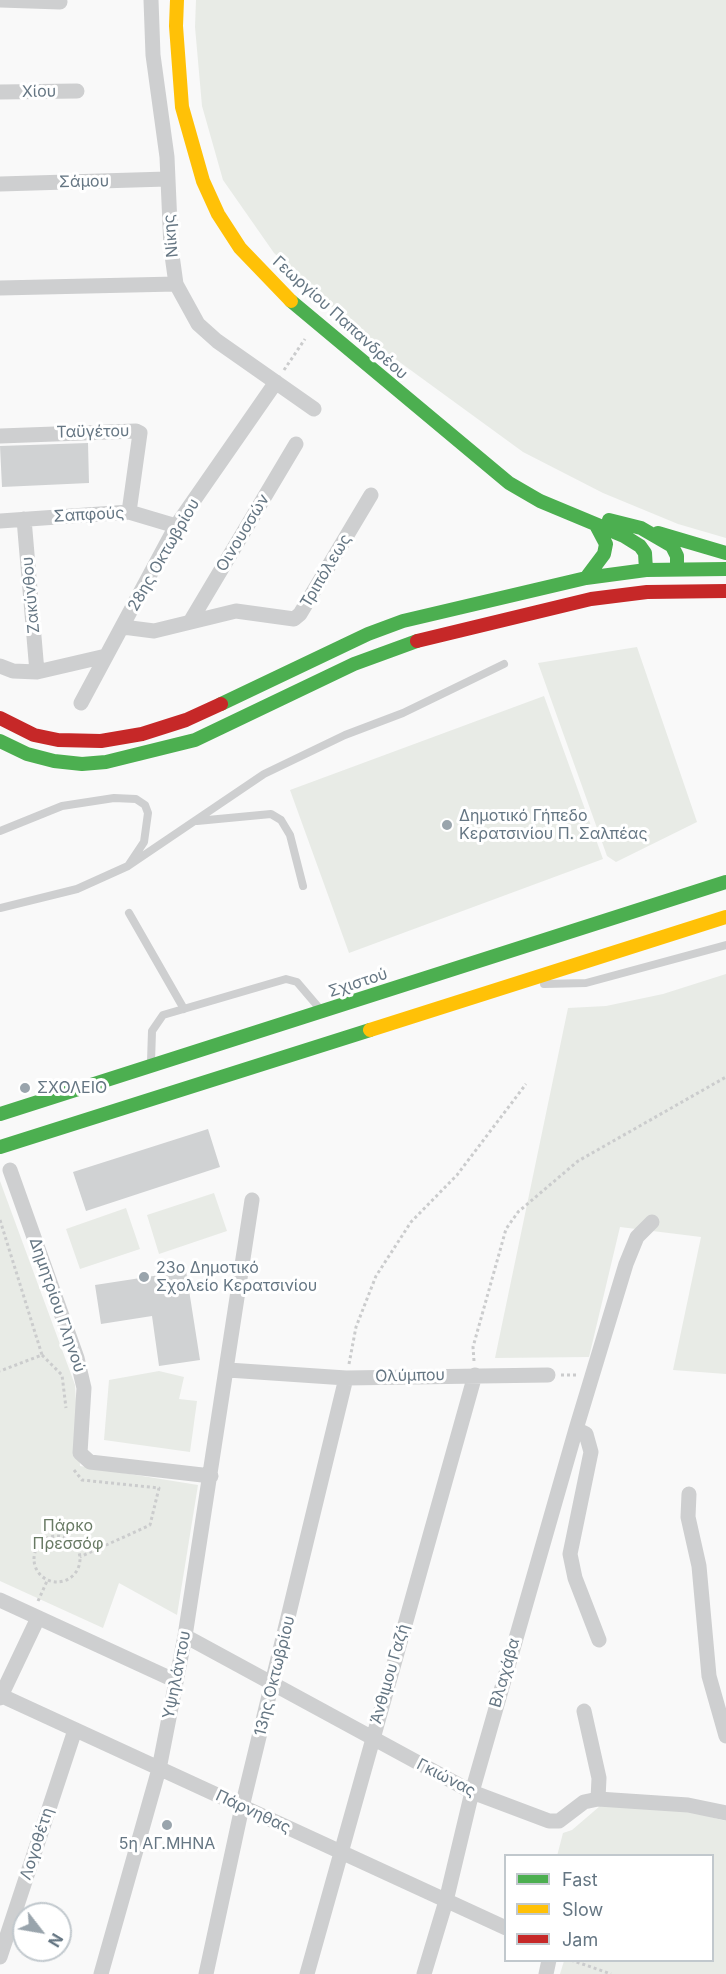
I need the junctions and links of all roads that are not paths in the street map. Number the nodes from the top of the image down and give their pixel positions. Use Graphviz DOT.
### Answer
graph roads {
  1 [pos="0,0"];
  2 [pos="151,0"];
  3 [pos="177,0"];
  4 [pos="60,2"];
  5 [pos="77,91"];
  6 [pos="0,92"];
  7 [pos="167,179"];
  8 [pos="0,184"];
  9 [pos="176,284"];
  10 [pos="0,288"];
  11 [pos="276,382"];
  12 [pos="314,409"];
  13 [pos="0,436"];
  14 [pos="296,444"];
  15 [pos="371,495"];
  16 [pos="129,513"];
  17 [pos="575,515"];
  18 [pos="24,519"];
  19 [pos="0,521"];
  20 [pos="176,525"];
  21 [pos="597,527"];
  22 [pos="641,528"];
  23 [pos="726,553"];
  24 [pos="677,569"];
  25 [pos="726,569"];
  26 [pos="646,570"];
  27 [pos="586,578"];
  28 [pos="726,591"];
  29 [pos="190,622"];
  30 [pos="123,627"];
  31 [pos="106,656"];
  32 [pos="504,664"];
  33 [pos="0,666"];
  34 [pos="37,672"];
  35 [pos="81,703"];
  36 [pos="0,718"];
  37 [pos="0,741"];
  38 [pos="196,821"];
  39 [pos="0,831"];
  40 [pos="128,866"];
  41 [pos="726,882"];
  42 [pos="303,886"];
  43 [pos="0,908"];
  44 [pos="129,913"];
  45 [pos="726,917"];
  46 [pos="726,945"];
  47 [pos="518,981"];
  48 [pos="184,1009"];
  49 [pos="322,1011"];
  50 [pos="151,1066"];
  51 [pos="0,1114"];
  52 [pos="0,1147"];
  53 [pos="10,1170"];
  54 [pos="252,1200"];
  55 [pos="652,1222"];
  56 [pos="228,1370"];
  57 [pos="475,1375"];
  58 [pos="548,1375"];
  59 [pos="346,1378"];
  60 [pos="576,1429"];
  61 [pos="211,1476"];
  62 [pos="689,1494"];
  63 [pos="0,1600"];
  64 [pos="34,1616"];
  65 [pos="185,1636"];
  66 [pos="599,1640"];
  67 [pos="176,1682"];
  68 [pos="273,1686"];
  69 [pos="0,1697"];
  70 [pos="584,1711"];
  71 [pos="75,1730"];
  72 [pos="726,1736"];
  73 [pos="372,1739"];
  74 [pos="159,1769"];
  75 [pos="472,1792"];
  76 [pos="598,1799"];
  77 [pos="242,1807"];
  78 [pos="726,1813"];
  79 [pos="341,1853"];
  80 [pos="446,1901"];
  81 [pos="504,1927"];
  82 [pos="0,1957"];
  83 [pos="102,1974"];
  84 [pos="206,1974"];
  85 [pos="307,1974"];
  86 [pos="424,1974"];
  1 -- 4 [label="street"];
  2 -- 7 [label="street, Νίκης"];
  3 -- 17 [label="main road, Γεωργίου Παπανδρέου"];
  5 -- 6 [label="street, Χίου"];
  7 -- 8 [label="street, Σάμου"];
  7 -- 9 [label="street, Νίκης"];
  9 -- 10 [label="street"];
  9 -- 11 [label="street, Νίκης"];
  11 -- 12 [label="street, Νίκης"];
  11 -- 20 [label="street, 28ης Οκτωβρίου"];
  13 -- 16 [label="street, Ταϋγέτου"];
  14 -- 29 [label="street, Οινουσσών"];
  15 -- 29 [label="street, Τριπόλεως"];
  16 -- 18 [label="street, Σαπφούς"];
  16 -- 20 [label="street, Σαπφούς"];
  17 -- 21 [label="main road, Γεωργίου Παπανδρέου"];
  17 -- 22 [label="main road, Γεωργίου Παπανδρέου"];
  18 -- 19 [label="street, Σαπφούς"];
  18 -- 34 [label="street, Ζακύνθου"];
  20 -- 30 [label="street, 28ης Οκτωβρίου"];
  21 -- 26 [label="main road, Γεωργίου Παπανδρέου"];
  21 -- 27 [label="main road"];
  22 -- 23 [label="main road"];
  22 -- 24 [label="main road, Γεωργίου Παπανδρέου"];
  24 -- 25 [label="main road"];
  24 -- 26 [label="main road"];
  26 -- 27 [label="main road"];
  27 -- 36 [label="main road"];
  28 -- 37 [label="main road"];
  29 -- 30 [label="street, Τριπόλεως"];
  30 -- 31 [label="street, 28ης Οκτωβρίου"];
  31 -- 34 [label="street"];
  31 -- 35 [label="street, 28ης Οκτωβρίου"];
  32 -- 38 [label="lane"];
  33 -- 34 [label="street"];
  38 -- 40 [label="lane"];
  38 -- 42 [label="lane"];
  39 -- 40 [label="lane"];
  40 -- 43 [label="lane"];
  41 -- 49 [label="main road, Σχιστού"];
  44 -- 48 [label="lane"];
  45 -- 47 [label="main road"];
  46 -- 47 [label="lane"];
  47 -- 52 [label="main road"];
  48 -- 49 [label="lane"];
  48 -- 50 [label="lane"];
  49 -- 50 [label="main road, Σχιστού"];
  50 -- 51 [label="main road, Σχιστού"];
  53 -- 61 [label="street, Δημητρίου Γληνού"];
  54 -- 56 [label="street, Υψηλάντου"];
  55 -- 60 [label="street, Βλαχάβα"];
  56 -- 59 [label="street, Ολύμπου"];
  56 -- 61 [label="street, Υψηλάντου"];
  57 -- 58 [label="street, Ολύμπου"];
  57 -- 59 [label="street, Ολύμπου"];
  57 -- 73 [label="street, Άνθιμου Γαζή"];
  59 -- 68 [label="street, 13ης Οκτωβρίου"];
  60 -- 66 [label="street"];
  60 -- 75 [label="street, Βλαχάβα"];
  61 -- 65 [label="street, Υψηλάντου"];
  62 -- 72 [label="street"];
  63 -- 64 [label="street"];
  64 -- 67 [label="street"];
  64 -- 69 [label="street"];
  65 -- 67 [label="street, Υψηλάντου"];
  65 -- 68 [label="street, Γκιώνας"];
  67 -- 74 [label="street, Υψηλάντου"];
  68 -- 73 [label="street, Γκιώνας"];
  68 -- 77 [label="street, 13ης Οκτωβρίου"];
  69 -- 71 [label="street, Πάρνηθας"];
  70 -- 76 [label="street"];
  71 -- 74 [label="street, Πάρνηθας"];
  71 -- 82 [label="street, Λογοθέτη"];
  73 -- 75 [label="street, Γκιώνας"];
  73 -- 79 [label="street, Άνθιμου Γαζή"];
  74 -- 77 [label="street, Πάρνηθας"];
  74 -- 83 [label="street, Υψηλάντου"];
  75 -- 76 [label="street, Γκιώνας"];
  75 -- 80 [label="street, Βλαχάβα"];
  76 -- 78 [label="street, Γκιώνας"];
  77 -- 79 [label="street, Πάρνηθας"];
  77 -- 84 [label="street, 13ης Οκτωβρίου"];
  79 -- 80 [label="street, Πάρνηθας"];
  79 -- 85 [label="street, Άνθιμου Γαζή"];
  80 -- 81 [label="street, Πάρνηθας"];
  80 -- 86 [label="street, Βλαχάβα"];
}
